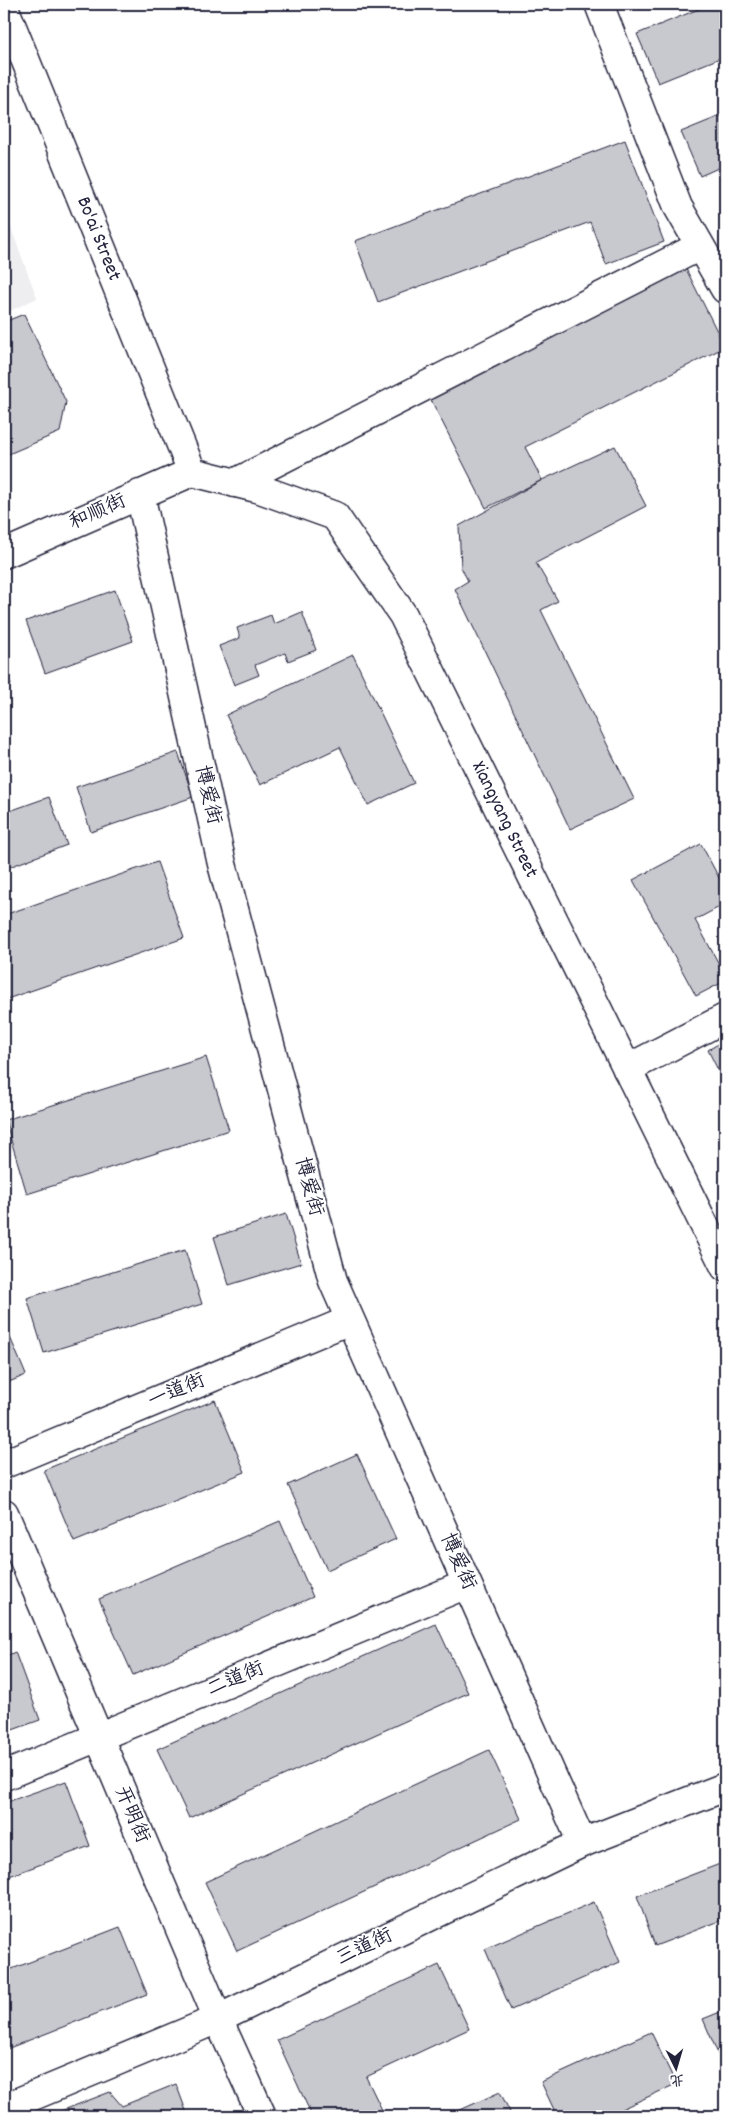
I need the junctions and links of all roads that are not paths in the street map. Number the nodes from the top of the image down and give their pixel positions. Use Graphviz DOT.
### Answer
graph roads {
  1 [pos="598,4"];
  2 [pos="4,7"];
  3 [pos="700,246"];
  4 [pos="725,289"];
  5 [pos="192,472"];
  6 [pos="235,483"];
  7 [pos="140,494"];
  8 [pos="4,554"];
  9 [pos="725,1018"];
  10 [pos="627,1069"];
  11 [pos="725,1267"];
  12 [pos="350,1320"];
  13 [pos="4,1464"];
  14 [pos="4,1513"];
  15 [pos="467,1584"];
  16 [pos="98,1738"];
  17 [pos="4,1776"];
  18 [pos="725,1787"];
  19 [pos="582,1843"];
  20 [pos="218,2019"];
  21 [pos="4,2108"];
  22 [pos="262,2116"];
  1 -- 3 [label="street"];
  2 -- 5 [label="street, Bo'ai Street"];
  3 -- 4 [label="street"];
  3 -- 6 [label="street"];
  5 -- 6 [label="street, Xiangyang Street"];
  5 -- 7 [label="street, 和顺街"];
  6 -- 10 [label="street, Xiangyang Street"];
  7 -- 8 [label="street, 和顺街"];
  7 -- 12 [label="street, 博爱街"];
  9 -- 10 [label="street"];
  10 -- 11 [label="street, Xiangyang Street"];
  12 -- 13 [label="street, 一道街"];
  12 -- 15 [label="street, 博爱街"];
  14 -- 16 [label="street, 开明街"];
  15 -- 16 [label="street, 二道街"];
  15 -- 19 [label="street, 博爱街"];
  16 -- 17 [label="street, 二道街"];
  16 -- 20 [label="street, 开明街"];
  18 -- 19 [label="street, 三道街"];
  19 -- 20 [label="street, 三道街"];
  20 -- 21 [label="street, 三道街"];
  20 -- 22 [label="street, 开明街"];
}
